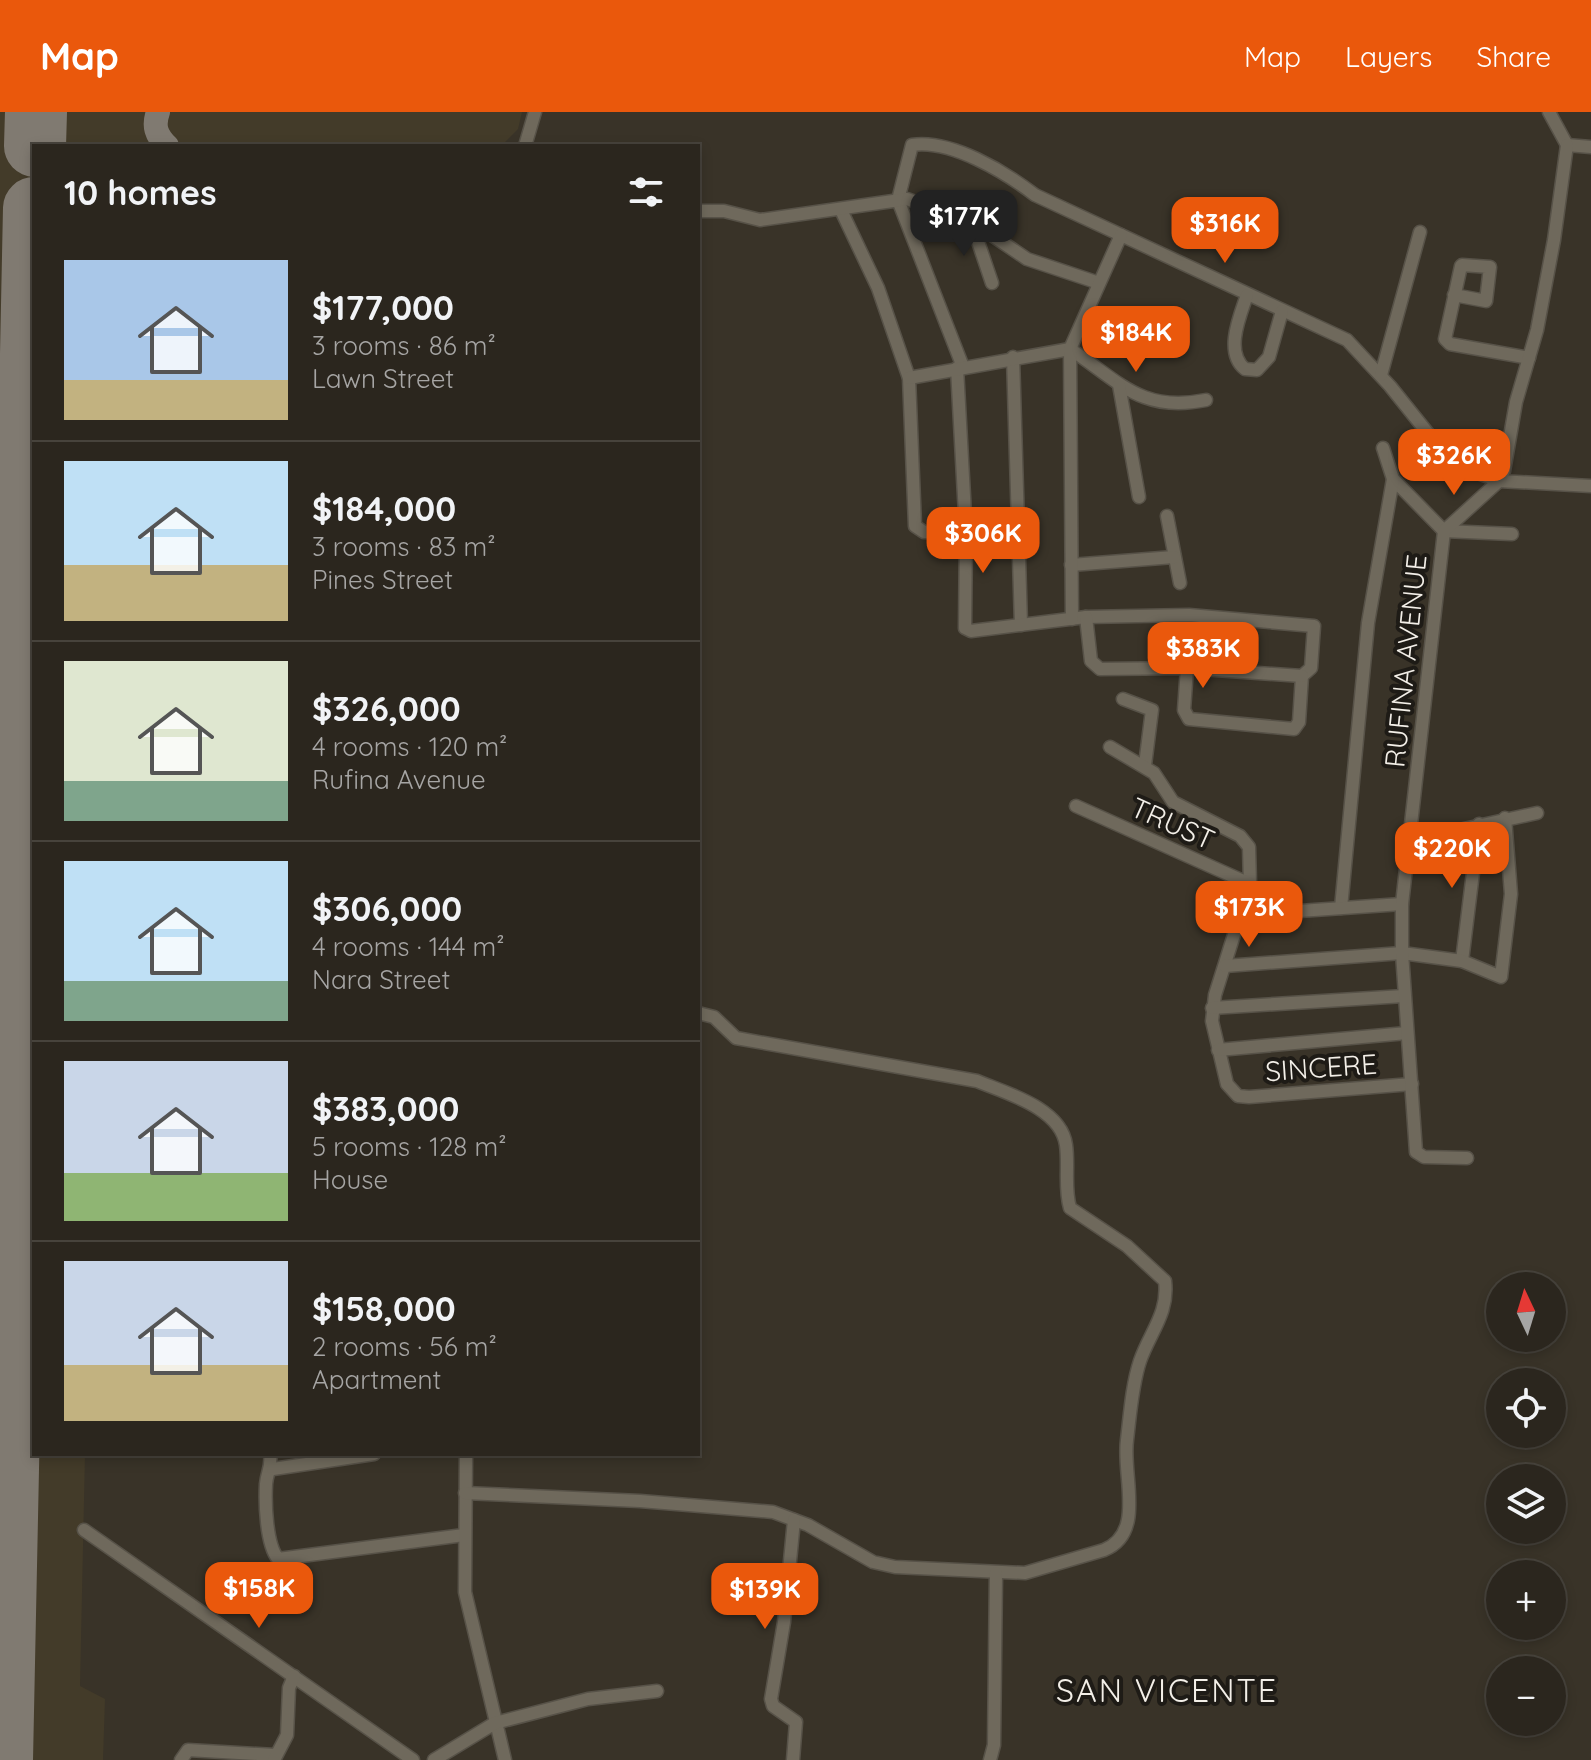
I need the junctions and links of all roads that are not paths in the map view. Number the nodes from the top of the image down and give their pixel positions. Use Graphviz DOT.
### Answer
graph roads {
  1 [pos="535,112"];
  2 [pos="1549,112"];
  3 [pos="526,144"];
  4 [pos="1567,145"];
  5 [pos="1591,147"];
  6 [pos="898,200"];
  7 [pos="841,210"];
  8 [pos="700,211"];
  9 [pos="971,221"];
  10 [pos="1420,232"];
  11 [pos="1121,235"];
  12 [pos="992,283"];
  13 [pos="1099,283"];
  14 [pos="1247,295"];
  15 [pos="1454,295"];
  16 [pos="1282,311"];
  17 [pos="1070,349"];
  18 [pos="1013,357"];
  19 [pos="1529,358"];
  20 [pos="960,368"];
  21 [pos="1381,375"];
  22 [pos="909,378"];
  23 [pos="1119,385"];
  24 [pos="1206,400"];
  25 [pos="1383,448"];
  26 [pos="1393,479"];
  27 [pos="1499,481"];
  28 [pos="1591,486"];
  29 [pos="1139,497"];
  30 [pos="1167,516"];
  31 [pos="1444,531"];
  32 [pos="966,533"];
  33 [pos="1512,534"];
  34 [pos="1174,557"];
  35 [pos="1071,565"];
  36 [pos="1180,583"];
  37 [pos="1086,617"];
  38 [pos="1072,619"];
  39 [pos="1021,625"];
  40 [pos="1187,668"];
  41 [pos="1302,676"];
  42 [pos="1123,699"];
  43 [pos="1110,747"];
  44 [pos="1145,765"];
  45 [pos="1076,806"];
  46 [pos="1537,813"];
  47 [pos="1505,818"];
  48 [pos="1479,824"];
  49 [pos="1409,841"];
  50 [pos="1250,884"];
  51 [pos="1402,904"];
  52 [pos="1341,908"];
  53 [pos="1241,915"];
  54 [pos="1402,953"];
  55 [pos="1462,961"];
  56 [pos="1225,966"];
  57 [pos="1404,996"];
  58 [pos="1212,1008"];
  59 [pos="700,1014"];
  60 [pos="1407,1033"];
  61 [pos="1218,1050"];
  62 [pos="1412,1084"];
  63 [pos="1467,1158"];
  64 [pos="270,1456"];
  65 [pos="361,1456"];
  66 [pos="466,1456"];
  67 [pos="273,1469"];
  68 [pos="465,1493"];
  69 [pos="794,1520"];
  70 [pos="84,1530"];
  71 [pos="464,1535"];
  72 [pos="996,1573"];
  73 [pos="294,1676"];
  74 [pos="657,1691"];
  75 [pos="495,1723"];
  76 [pos="274,1758"];
  77 [pos="181,1760"];
  78 [pos="413,1760"];
  79 [pos="434,1760"];
  80 [pos="505,1760"];
  81 [pos="793,1760"];
  82 [pos="990,1760"];
  1 -- 3 [label="street"];
  2 -- 4 [label="street"];
  4 -- 5 [label="street"];
  4 -- 19 [label="street"];
  6 -- 7 [label="street"];
  6 -- 9 [label="street"];
  6 -- 11 [label="street"];
  6 -- 20 [label="street"];
  7 -- 8 [label="street"];
  7 -- 22 [label="street"];
  9 -- 12 [label="street"];
  9 -- 13 [label="street"];
  10 -- 21 [label="street"];
  11 -- 13 [label="street"];
  11 -- 14 [label="street"];
  13 -- 17 [label="street"];
  14 -- 16 [label="street"];
  14 -- 16 [label="street"];
  15 -- 19 [label="street"];
  16 -- 21 [label="street"];
  17 -- 18 [label="street"];
  17 -- 23 [label="street"];
  17 -- 35 [label="street"];
  18 -- 20 [label="street"];
  18 -- 39 [label="street"];
  19 -- 27 [label="street"];
  20 -- 22 [label="street"];
  20 -- 32 [label="street"];
  21 -- 27 [label="street"];
  22 -- 32 [label="street"];
  23 -- 24 [label="street"];
  23 -- 29 [label="street"];
  25 -- 26 [label="street"];
  26 -- 31 [label="street"];
  26 -- 52 [label="street"];
  27 -- 28 [label="street"];
  27 -- 31 [label="street, RUFINA AVENUE"];
  30 -- 34 [label="street"];
  31 -- 33 [label="street"];
  31 -- 49 [label="street, RUFINA AVENUE"];
  32 -- 39 [label="street"];
  34 -- 35 [label="street"];
  34 -- 36 [label="street"];
  35 -- 38 [label="street"];
  37 -- 38 [label="street"];
  37 -- 40 [label="street"];
  37 -- 41 [label="street"];
  38 -- 39 [label="street"];
  40 -- 41 [label="street"];
  40 -- 41 [label="street"];
  42 -- 44 [label="street"];
  43 -- 44 [label="street, SINCERE"];
  44 -- 50 [label="street, SINCERE"];
  45 -- 50 [label="street, TRUST"];
  46 -- 47 [label="street"];
  47 -- 48 [label="street"];
  47 -- 55 [label="street"];
  48 -- 49 [label="street"];
  48 -- 55 [label="street"];
  49 -- 51 [label="street, RUFINA AVENUE"];
  50 -- 53 [label="street, SINCERE"];
  51 -- 52 [label="street"];
  51 -- 54 [label="street, RUFINA AVENUE"];
  52 -- 53 [label="street"];
  53 -- 56 [label="street, SINCERE"];
  54 -- 55 [label="street"];
  54 -- 56 [label="street"];
  54 -- 57 [label="street, RUFINA AVENUE"];
  56 -- 58 [label="street, SINCERE"];
  57 -- 58 [label="street"];
  57 -- 60 [label="street, RUFINA AVENUE"];
  58 -- 61 [label="street, SINCERE"];
  59 -- 72 [label="street"];
  60 -- 61 [label="street"];
  60 -- 62 [label="street, RUFINA AVENUE"];
  61 -- 62 [label="street, SINCERE"];
  62 -- 63 [label="street, RUFINA AVENUE"];
  64 -- 67 [label="street"];
  65 -- 67 [label="street"];
  66 -- 68 [label="street"];
  67 -- 71 [label="street"];
  68 -- 69 [label="street"];
  68 -- 71 [label="street"];
  69 -- 72 [label="street"];
  69 -- 81 [label="street"];
  70 -- 73 [label="street"];
  71 -- 75 [label="street"];
  72 -- 82 [label="street"];
  73 -- 76 [label="street"];
  73 -- 78 [label="street"];
  74 -- 75 [label="street"];
  75 -- 79 [label="street"];
  75 -- 80 [label="street"];
  76 -- 77 [label="street"];
}
